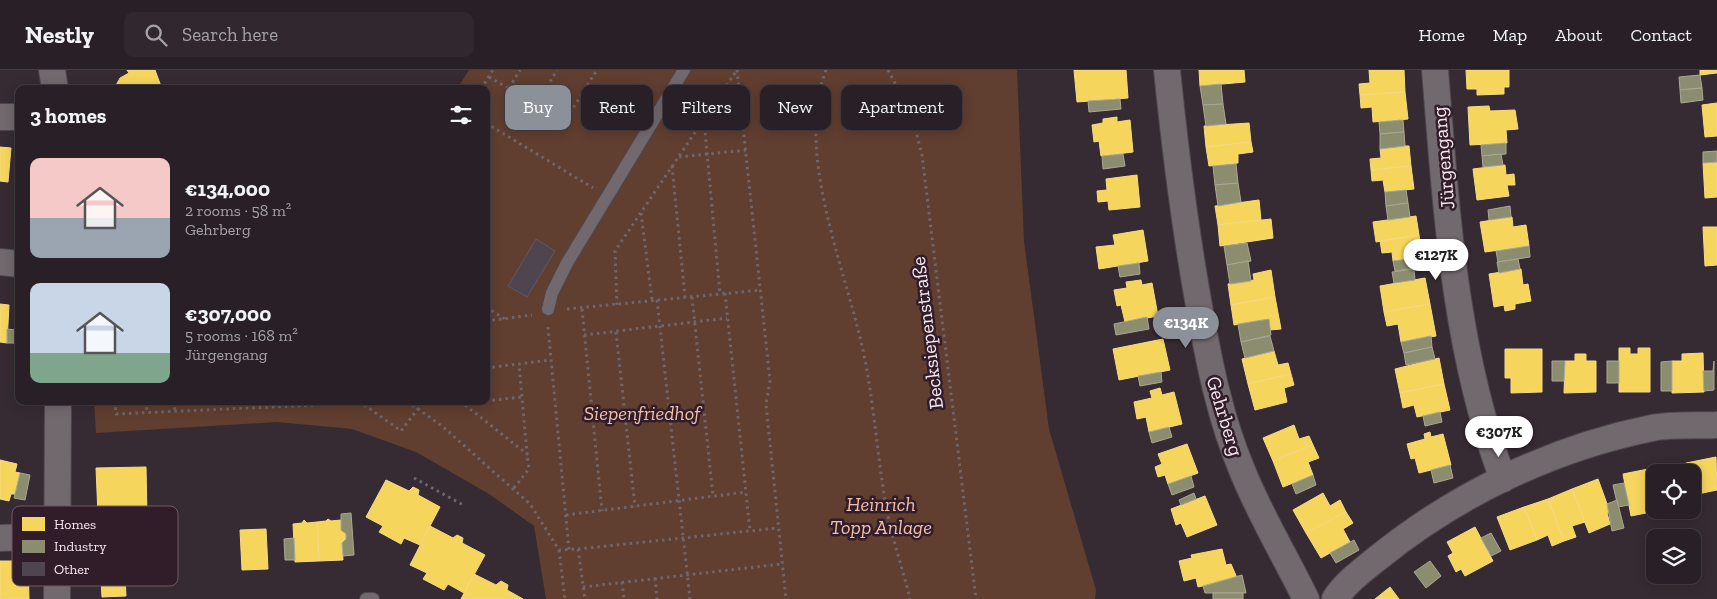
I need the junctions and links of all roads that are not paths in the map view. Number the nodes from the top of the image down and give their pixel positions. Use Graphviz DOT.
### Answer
graph roads {
  1 [pos="52,70"];
  2 [pos="684,70"];
  3 [pos="1167,70"];
  4 [pos="1435,70"];
  5 [pos="54,85"];
  6 [pos="15,116"];
  7 [pos="0,117"];
  8 [pos="0,262"];
  9 [pos="15,264"];
  10 [pos="548,309"];
  11 [pos="58,405"];
  12 [pos="1717,425"];
  13 [pos="1503,479"];
  14 [pos="56,506"];
  15 [pos="57,586"];
  16 [pos="57,599"];
  17 [pos="366,599"];
  18 [pos="373,599"];
  19 [pos="1306,599"];
  20 [pos="1335,599"];
  1 -- 5 [label="street"];
  2 -- 10 [label="lane"];
  3 -- 19 [label="street, Gehrberg"];
  4 -- 13 [label="street, Jürgengang"];
  6 -- 7 [label="street"];
  8 -- 9 [label="street"];
  11 -- 14 [label="street"];
  12 -- 13 [label="street"];
  13 -- 20 [label="street"];
  15 -- 16 [label="street"];
  17 -- 18 [label="lane"];
}
